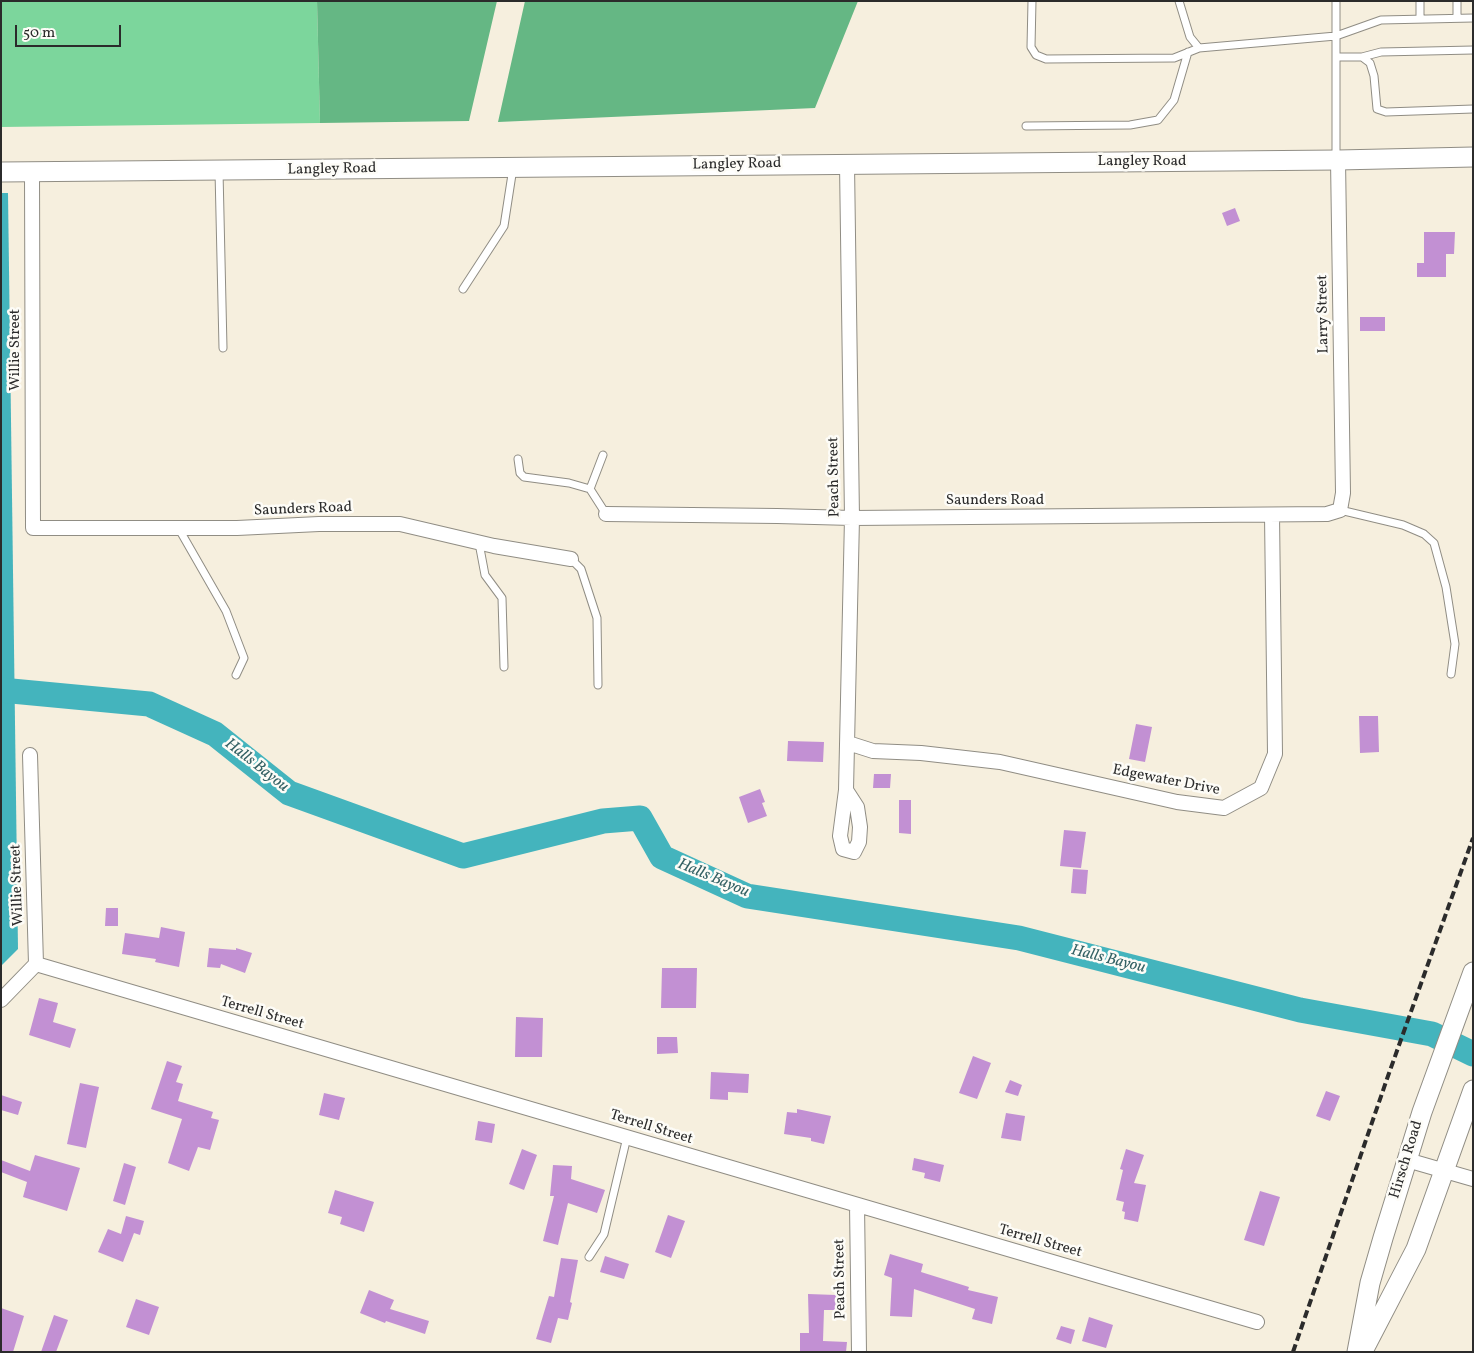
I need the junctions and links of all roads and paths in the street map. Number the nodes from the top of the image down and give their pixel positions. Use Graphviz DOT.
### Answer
graph roads {
  1 [pos="1032,1"];
  2 [pos="1179,1"];
  3 [pos="1336,1"];
  4 [pos="1420,1"];
  5 [pos="1457,1"];
  6 [pos="1457,18"];
  7 [pos="1473,18"];
  8 [pos="1420,19"];
  9 [pos="1336,36"];
  10 [pos="1199,48"];
  11 [pos="1473,50"];
  12 [pos="1188,52"];
  13 [pos="1336,57"];
  14 [pos="1362,57"];
  15 [pos="1473,109"];
  16 [pos="1026,126"];
  17 [pos="1473,157"];
  18 [pos="1337,160"];
  19 [pos="847,164"];
  20 [pos="513,168"];
  21 [pos="219,171"];
  22 [pos="1,172"];
  23 [pos="32,172"];
  24 [pos="463,289"];
  25 [pos="223,348"];
  26 [pos="603,455"];
  27 [pos="518,459"];
  28 [pos="590,489"];
  29 [pos="1340,510"];
  30 [pos="606,514"];
  31 [pos="1272,515"];
  32 [pos="852,518"];
  33 [pos="33,528"];
  34 [pos="179,528"];
  35 [pos="479,543"];
  36 [pos="571,559"];
  37 [pos="504,667"];
  38 [pos="1450,674"];
  39 [pos="236,675"];
  40 [pos="598,685"];
  41 [pos="848,743"];
  42 [pos="30,754"];
  43 [pos="846,790"];
  44 [pos="36,964"];
  45 [pos="1473,972"];
  46 [pos="1,1000"];
  47 [pos="1473,1090"];
  48 [pos="627,1137"];
  49 [pos="1408,1160"];
  50 [pos="1443,1171"];
  51 [pos="1473,1179"];
  52 [pos="856,1206"];
  53 [pos="589,1257"];
  54 [pos="1257,1322"];
  55 [pos="859,1352"];
  56 [pos="1357,1352"];
  57 [pos="1362,1352"];
  1 -- 12 [label="lane"];
  2 -- 10 [label="lane"];
  3 -- 9 [label="lane"];
  4 -- 8 [label="lane"];
  5 -- 6 [label="lane"];
  6 -- 7 [label="lane"];
  6 -- 8 [label="lane"];
  8 -- 9 [label="lane"];
  9 -- 10 [label="lane"];
  9 -- 13 [label="lane"];
  10 -- 12 [label="lane"];
  11 -- 14 [label="lane"];
  12 -- 16 [label="lane"];
  13 -- 14 [label="lane"];
  13 -- 18 [label="lane"];
  14 -- 15 [label="lane"];
  17 -- 18 [label="street, Langley Road"];
  18 -- 19 [label="street, Langley Road"];
  18 -- 29 [label="street, Larry Street"];
  19 -- 20 [label="street, Langley Road"];
  19 -- 32 [label="street, Peach Street"];
  20 -- 21 [label="street, Langley Road"];
  20 -- 24 [label="lane"];
  21 -- 23 [label="street, Langley Road"];
  21 -- 25 [label="lane"];
  22 -- 23 [label="street, Langley Road"];
  23 -- 33 [label="street, Willie Street"];
  26 -- 28 [label="lane"];
  27 -- 28 [label="lane"];
  28 -- 30 [label="lane"];
  29 -- 31 [label="street, Saunders Road"];
  29 -- 38 [label="lane"];
  30 -- 32 [label="street, Saunders Road"];
  31 -- 32 [label="street, Saunders Road"];
  31 -- 41 [label="street, Edgewater Drive"];
  32 -- 41 [label="street, Peach Street"];
  33 -- 34 [label="street, Saunders Road"];
  34 -- 35 [label="street, Saunders Road"];
  34 -- 39 [label="lane"];
  35 -- 36 [label="street, Saunders Road"];
  35 -- 37 [label="lane"];
  36 -- 40 [label="lane"];
  41 -- 43 [label="street, Peach Street"];
  42 -- 44 [label="street, Willie Street"];
  44 -- 46 [label="street"];
  44 -- 48 [label="street, Terrell Street"];
  45 -- 49 [label="street, Hirsch Road"];
  47 -- 50 [label="street"];
  48 -- 52 [label="street, Terrell Street"];
  48 -- 53 [label="lane"];
  49 -- 50 [label="street"];
  49 -- 56 [label="street, Hirsch Road"];
  50 -- 51 [label="street"];
  50 -- 57 [label="street"];
  52 -- 54 [label="street, Terrell Street"];
  52 -- 55 [label="street, Peach Street"];
}
